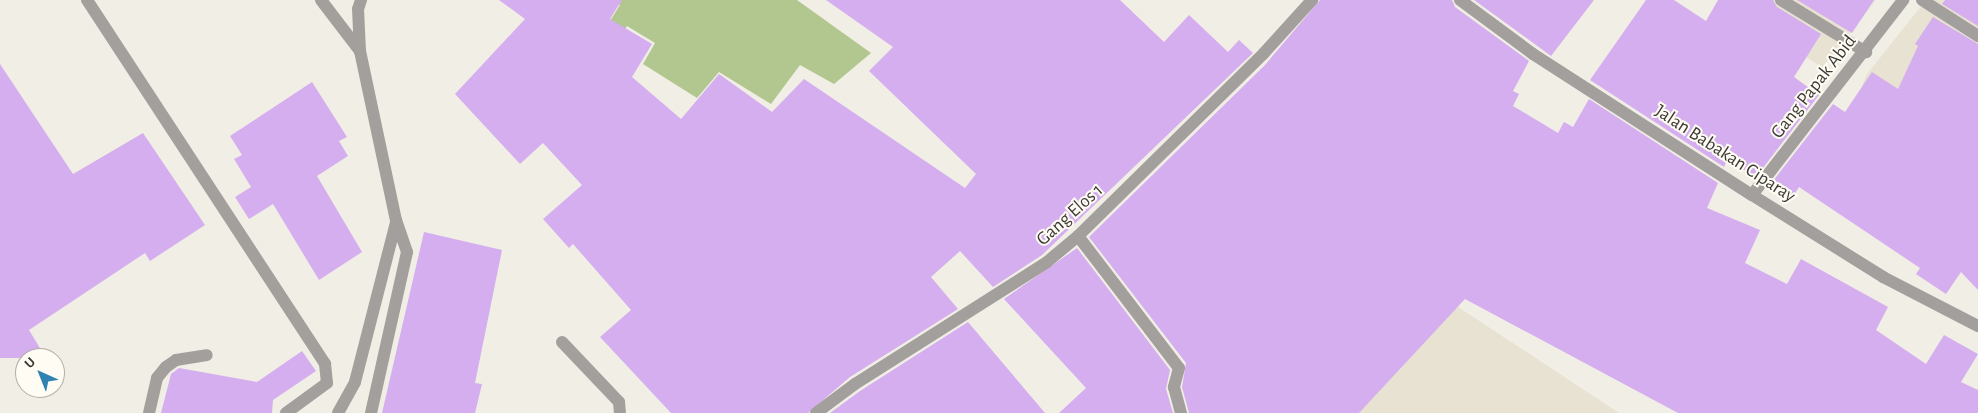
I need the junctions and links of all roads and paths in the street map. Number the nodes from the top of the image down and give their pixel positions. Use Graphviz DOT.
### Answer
graph roads {
  1 [pos="87,0"];
  2 [pos="321,0"];
  3 [pos="361,0"];
  4 [pos="1312,0"];
  5 [pos="1781,0"];
  6 [pos="1903,0"];
  7 [pos="1922,0"];
  8 [pos="1465,2"];
  9 [pos="1978,36"];
  10 [pos="360,51"];
  11 [pos="1866,52"];
  12 [pos="1752,195"];
  13 [pos="396,220"];
  14 [pos="1078,236"];
  15 [pos="1978,325"];
  16 [pos="562,342"];
  17 [pos="207,355"];
  18 [pos="149,413"];
  19 [pos="286,413"];
  20 [pos="338,413"];
  21 [pos="371,413"];
  22 [pos="620,413"];
  23 [pos="816,413"];
  24 [pos="1181,413"];
  1 -- 19 [label="street"];
  2 -- 10 [label="street"];
  3 -- 10 [label="street"];
  4 -- 14 [label="street, Gang Elos 1"];
  5 -- 11 [label="street"];
  6 -- 11 [label="street, Gang Papak Abid"];
  7 -- 9 [label="street"];
  8 -- 12 [label="street, Jalan Babakan Ciparay"];
  10 -- 13 [label="street"];
  11 -- 12 [label="street, Gang Papak Abid"];
  12 -- 15 [label="street, Jalan Babakan Ciparay"];
  13 -- 20 [label="street"];
  13 -- 21 [label="street"];
  14 -- 23 [label="street, Gang Elos 1"];
  14 -- 24 [label="street"];
  16 -- 22 [label="street"];
  17 -- 18 [label="street"];
}
